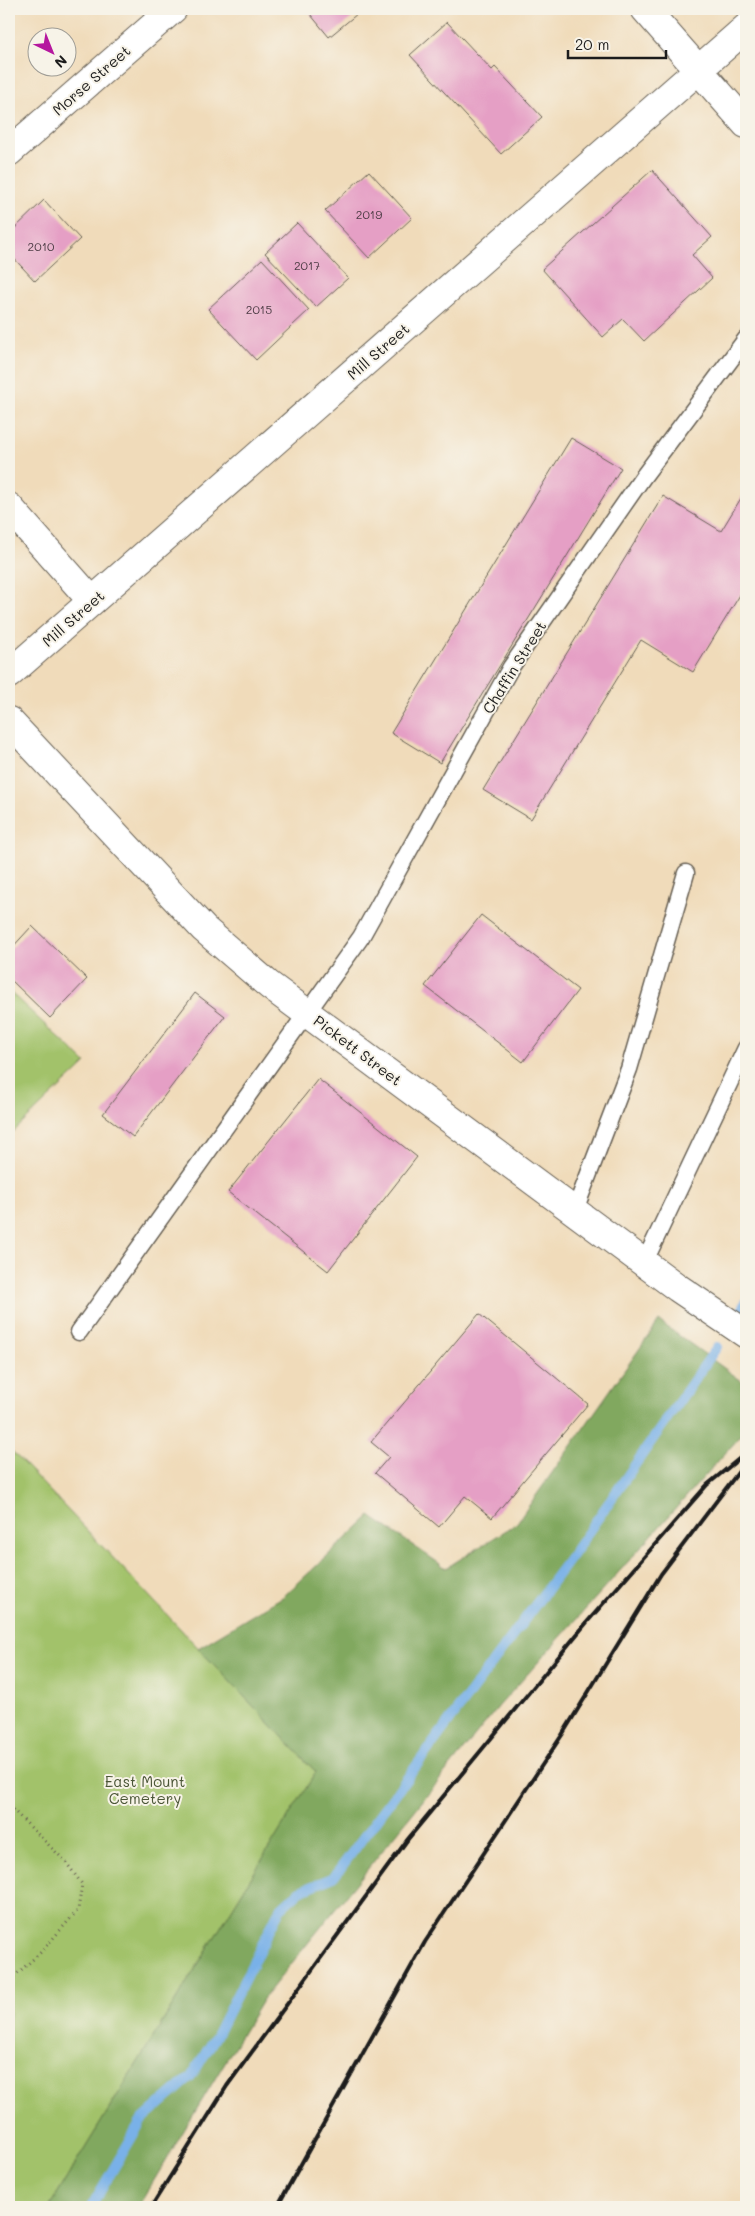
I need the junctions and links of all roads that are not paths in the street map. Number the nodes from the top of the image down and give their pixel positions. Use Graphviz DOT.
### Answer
graph roads {
  1 [pos="173,9"];
  2 [pos="645,9"];
  3 [pos="746,28"];
  4 [pos="698,70"];
  5 [pos="746,124"];
  6 [pos="9,152"];
  7 [pos="746,339"];
  8 [pos="9,507"];
  9 [pos="92,601"];
  10 [pos="9,674"];
  11 [pos="9,720"];
  12 [pos="686,873"];
  13 [pos="307,1012"];
  14 [pos="746,1048"];
  15 [pos="574,1210"];
  16 [pos="644,1263"];
  17 [pos="78,1332"];
  18 [pos="746,1334"];
  1 -- 6 [label="street, Morse Street"];
  2 -- 4 [label="street"];
  3 -- 4 [label="street, Mill Street"];
  4 -- 5 [label="street"];
  4 -- 9 [label="street, Mill Street"];
  7 -- 13 [label="lane, Chaffin Street"];
  8 -- 9 [label="street"];
  9 -- 10 [label="street, Mill Street"];
  11 -- 13 [label="street, Pickett Street"];
  12 -- 15 [label="lane"];
  13 -- 15 [label="street, Pickett Street"];
  13 -- 17 [label="lane, Chaffin Street"];
  14 -- 16 [label="lane"];
  15 -- 16 [label="street, Pickett Street"];
  16 -- 18 [label="street, Pickett Street"];
}
